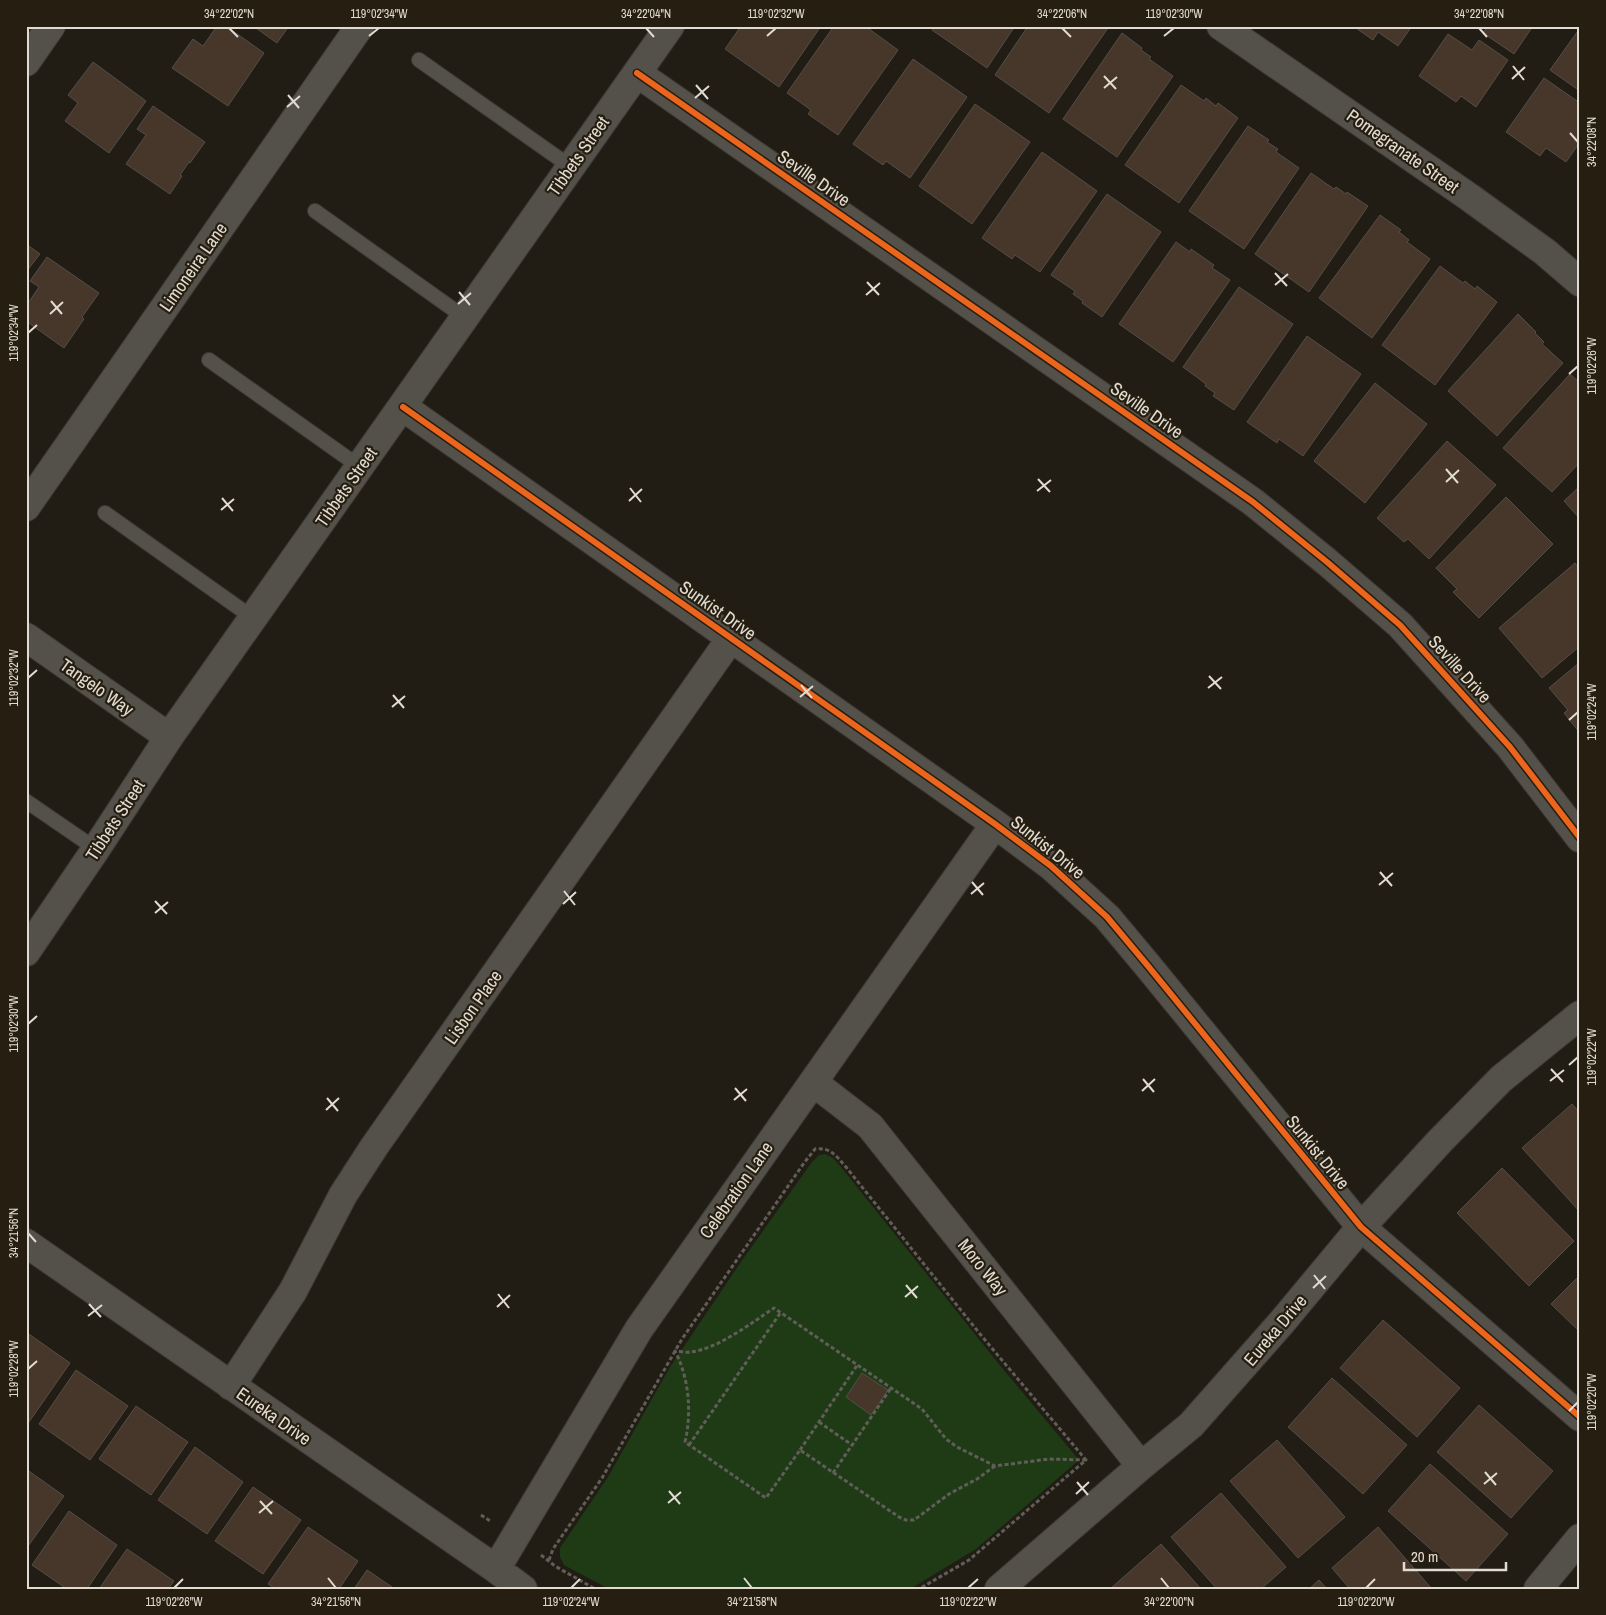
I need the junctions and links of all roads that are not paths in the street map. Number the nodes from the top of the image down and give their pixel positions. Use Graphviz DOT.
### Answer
graph roads {
  1 [pos="52,26"];
  2 [pos="360,26"];
  3 [pos="670,26"];
  4 [pos="1221,26"];
  5 [pos="419,60"];
  6 [pos="26,62"];
  7 [pos="637,73"];
  8 [pos="570,167"];
  9 [pos="315,210"];
  10 [pos="1580,282"];
  11 [pos="464,316"];
  12 [pos="209,360"];
  13 [pos="403,407"];
  14 [pos="360,468"];
  15 [pos="26,507"];
  16 [pos="106,513"];
  17 [pos="253,618"];
  18 [pos="26,637"];
  19 [pos="731,638"];
  20 [pos="168,737"];
  21 [pos="26,800"];
  22 [pos="995,824"];
  23 [pos="1580,838"];
  24 [pos="96,849"];
  25 [pos="26,952"];
  26 [pos="1580,1015"];
  27 [pos="812,1082"];
  28 [pos="1361,1227"];
  29 [pos="26,1243"];
  30 [pos="231,1386"];
  31 [pos="1580,1417"];
  32 [pos="1141,1466"];
  33 [pos="1580,1538"];
  34 [pos="496,1569"];
  35 [pos="523,1589"];
  36 [pos="999,1589"];
  37 [pos="1538,1589"];
  1 -- 6 [label="street"];
  2 -- 15 [label="street, Limoneira Lane"];
  3 -- 7 [label="street, Tibbets Street"];
  4 -- 10 [label="street, Pomegranate Street"];
  5 -- 8 [label="lane"];
  7 -- 8 [label="street, Tibbets Street"];
  7 -- 23 [label="street, Seville Drive"];
  8 -- 11 [label="street, Tibbets Street"];
  9 -- 11 [label="lane"];
  11 -- 13 [label="street, Tibbets Street"];
  12 -- 14 [label="lane"];
  13 -- 14 [label="street, Tibbets Street"];
  13 -- 19 [label="street, Sunkist Drive"];
  14 -- 17 [label="street, Tibbets Street"];
  16 -- 17 [label="lane"];
  17 -- 20 [label="street, Tibbets Street"];
  18 -- 20 [label="street, Tangelo Way"];
  19 -- 22 [label="street, Sunkist Drive"];
  19 -- 30 [label="street, Lisbon Place"];
  20 -- 24 [label="street, Tibbets Street"];
  21 -- 24 [label="lane"];
  22 -- 27 [label="street, Celebration Lane"];
  22 -- 28 [label="street, Sunkist Drive"];
  24 -- 25 [label="street, Tibbets Street"];
  26 -- 28 [label="street, Eureka Drive"];
  27 -- 32 [label="street, Moro Way"];
  27 -- 34 [label="street, Celebration Lane"];
  28 -- 31 [label="street, Sunkist Drive"];
  28 -- 32 [label="street, Eureka Drive"];
  29 -- 30 [label="street, Eureka Drive"];
  30 -- 34 [label="street, Eureka Drive"];
  32 -- 36 [label="street, Eureka Drive"];
  33 -- 37 [label="street"];
  34 -- 35 [label="street, Eureka Drive"];
}
